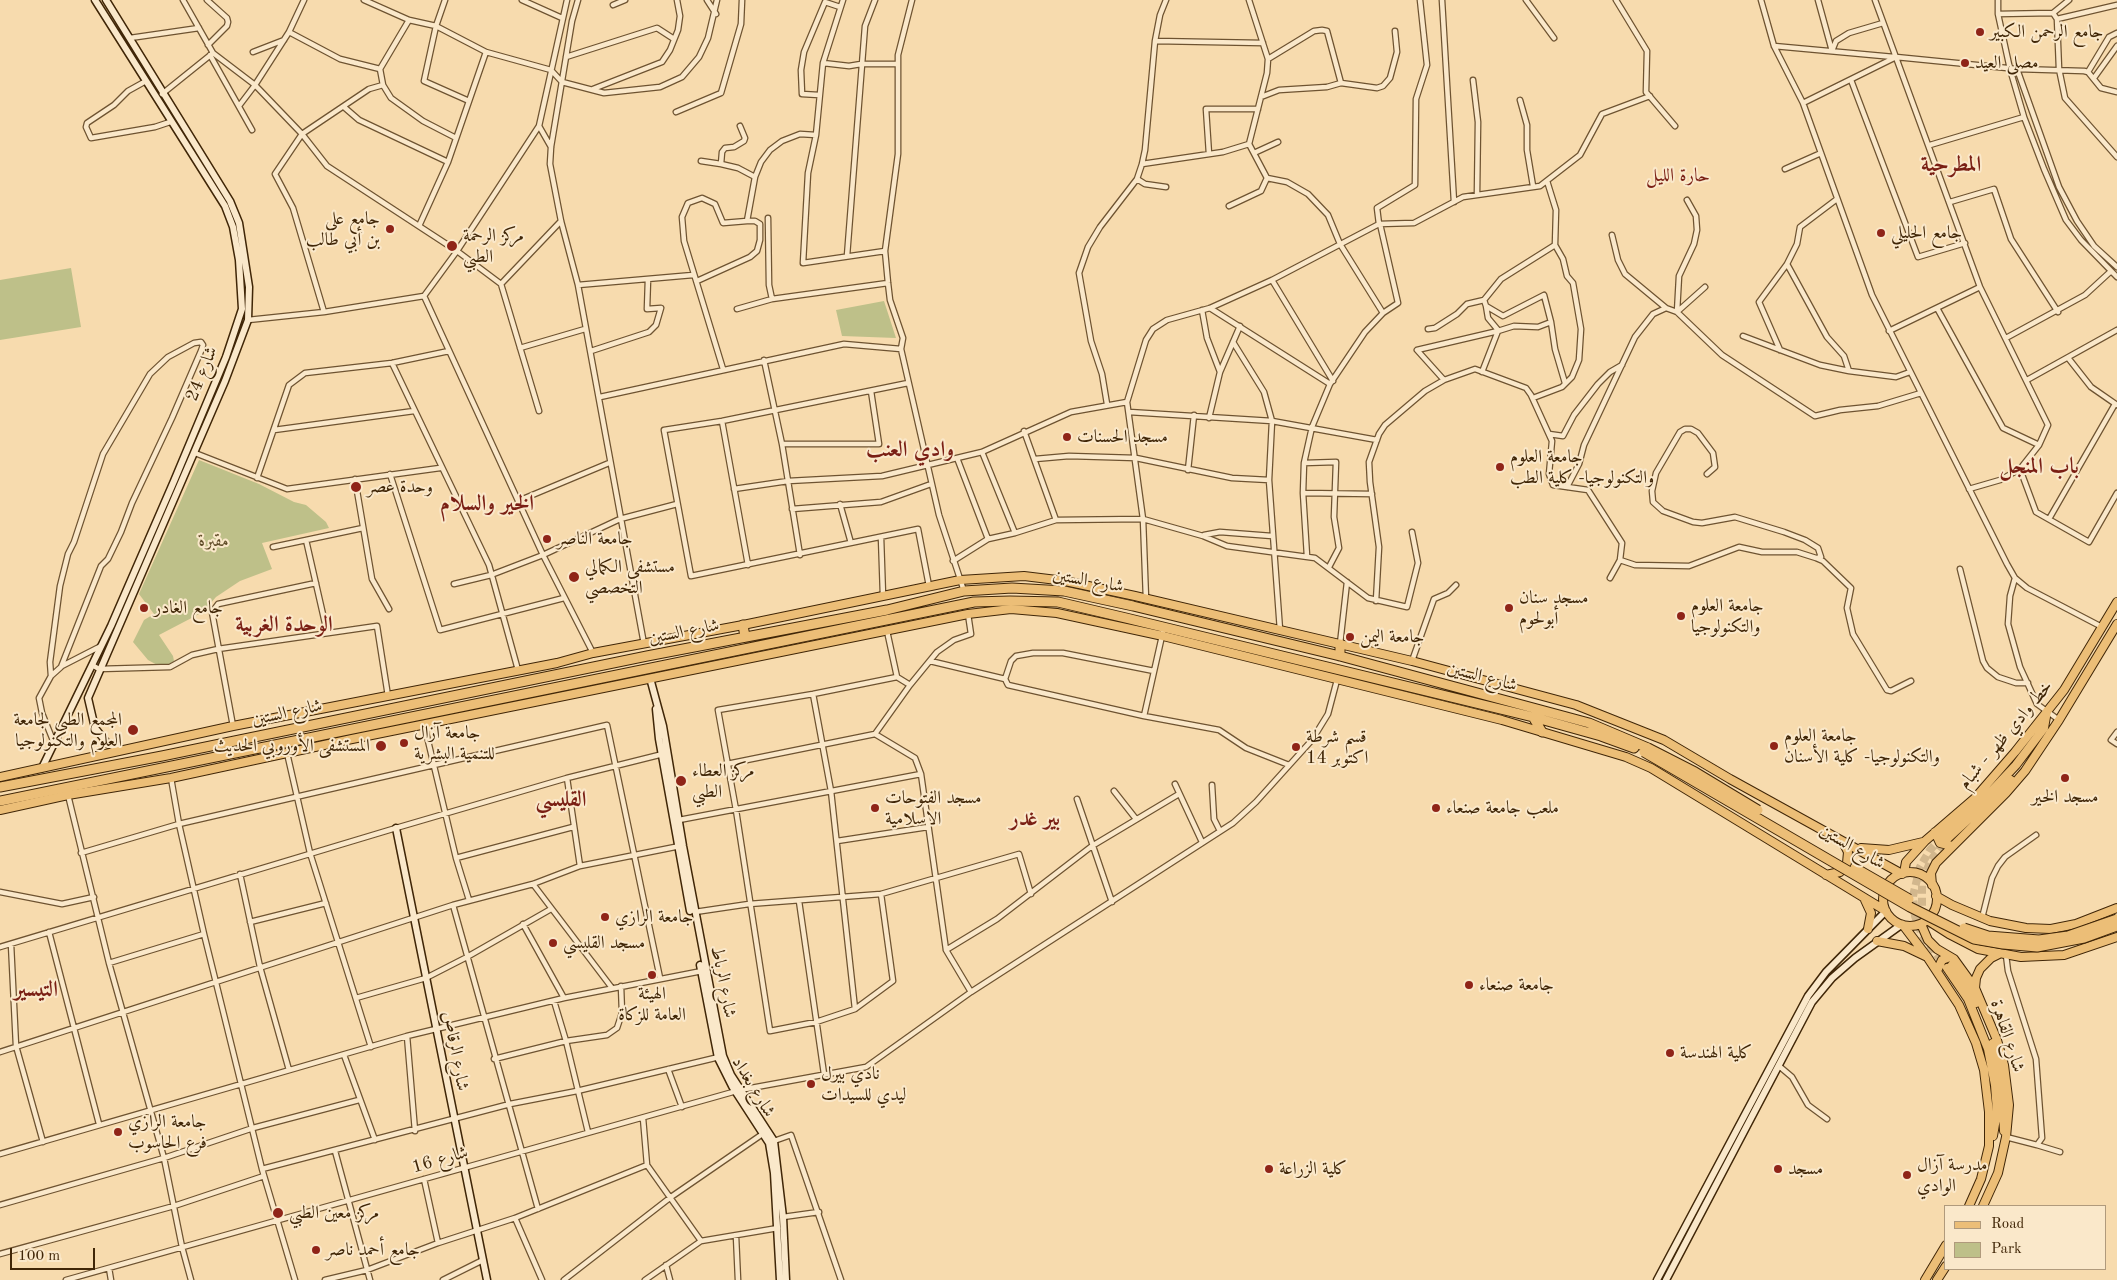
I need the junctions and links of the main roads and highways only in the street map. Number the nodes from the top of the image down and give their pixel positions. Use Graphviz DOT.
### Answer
graph roads {
  1 [pos="974,602"];
  2 [pos="2117,602"];
  3 [pos="1176,606"];
  4 [pos="972,613"];
  5 [pos="1173,616"];
  6 [pos="2117,624"];
  7 [pos="743,625"];
  8 [pos="1164,632"];
  9 [pos="745,636"];
  10 [pos="1340,644"];
  11 [pos="751,648"];
  12 [pos="1340,656"];
  13 [pos="753,658"];
  14 [pos="1328,667"];
  15 [pos="1325,677"];
  16 [pos="430,688"];
  17 [pos="556,693"];
  18 [pos="432,699"];
  19 [pos="2047,711"];
  20 [pos="1533,716"];
  21 [pos="1542,732"];
  22 [pos="351,734"];
  23 [pos="1646,750"];
  24 [pos="42,768"];
  25 [pos="0,777"];
  26 [pos="44,777"];
  27 [pos="0,787"];
  28 [pos="7,803"];
  29 [pos="0,810"];
  30 [pos="1935,832"];
  31 [pos="1948,840"];
  32 [pos="1843,842"];
  33 [pos="1925,842"];
  34 [pos="1853,846"];
  35 [pos="1903,873"];
  36 [pos="1824,874"];
  37 [pos="1932,885"];
  38 [pos="1936,896"];
  39 [pos="1863,898"];
  40 [pos="2117,908"];
  41 [pos="1886,911"];
  42 [pos="1982,918"];
  43 [pos="2117,919"];
  44 [pos="1924,922"];
  45 [pos="1902,925"];
  46 [pos="2117,926"];
  47 [pos="1868,929"];
  48 [pos="2117,938"];
  49 [pos="1877,941"];
  50 [pos="1972,946"];
  51 [pos="2003,954"];
  52 [pos="1928,958"];
  53 [pos="1951,964"];
  54 [pos="1937,971"];
  55 [pos="1975,988"];
  56 [pos="2006,1137"];
  57 [pos="1989,1146"];
  58 [pos="1970,1205"];
  59 [pos="1983,1205"];
  60 [pos="1944,1248"];
  61 [pos="1944,1269"];
  62 [pos="1925,1280"];
  63 [pos="1937,1280"];
  1 -- 4 [label="highway"];
  1 -- 8 [label="highway, شارع الستين"];
  1 -- 11 [label="highway, شارع الستين"];
  2 -- 19 [label="main road, خط وادي ظهر - شبام"];
  3 -- 5 [label="highway"];
  3 -- 7 [label="main road, شارع الستين"];
  3 -- 10 [label="main road, شارع الستين"];
  4 -- 8 [label="main road, شارع الستين"];
  4 -- 13 [label="main road, شارع الستين"];
  5 -- 9 [label="highway, شارع الستين"];
  5 -- 12 [label="highway, شارع الستين"];
  6 -- 31 [label="main road, خط وادي ظهر - شبام"];
  7 -- 9 [label="highway"];
  7 -- 16 [label="main road, شارع الستين"];
  8 -- 14 [label="highway, شارع الستين"];
  8 -- 15 [label="main road, شارع الستين"];
  9 -- 18 [label="highway, شارع الستين"];
  10 -- 12 [label="highway"];
  10 -- 32 [label="main road, شارع الستين"];
  11 -- 13 [label="highway"];
  11 -- 17 [label="highway, شارع الستين"];
  12 -- 23 [label="highway, شارع الستين"];
  13 -- 17 [label="main road, شارع الستين"];
  14 -- 15 [label="highway"];
  14 -- 20 [label="highway, شارع الستين"];
  15 -- 21 [label="main road, شارع الستين"];
  16 -- 18 [label="highway"];
  16 -- 24 [label="main road, شارع الستين"];
  17 -- 22 [label="highway, شارع الستين"];
  17 -- 22 [label="main road, شارع الستين"];
  18 -- 26 [label="highway, شارع الستين"];
  19 -- 30 [label="main road, خط وادي ظهر - شبام"];
  19 -- 31 [label="main road"];
  20 -- 21 [label="highway"];
  20 -- 23 [label="highway, شارع الستين"];
  21 -- 36 [label="main road, شارع الستين"];
  22 -- 28 [label="highway, شارع الستين"];
  22 -- 28 [label="main road, شارع الستين"];
  23 -- 43 [label="highway, شارع الستين, bridge"];
  23 -- 46 [label="highway, شارع الستين, bridge"];
  24 -- 25 [label="main road, شارع الستين"];
  24 -- 26 [label="highway"];
  26 -- 27 [label="highway, شارع الستين"];
  28 -- 29 [label="main road, شارع الستين"];
  30 -- 31 [label="main road"];
  30 -- 33 [label="main road, خط وادي ظهر - شبام"];
  31 -- 37 [label="main road"];
  32 -- 34 [label="main road, شارع الستين"];
  32 -- 36 [label="main road"];
  33 -- 34 [label="main road"];
  33 -- 35 [label="main road, خط وادي ظهر - شبام"];
  34 -- 35 [label="main road, شارع الستين"];
  35 -- 37 [label="main road"];
  35 -- 41 [label="main road"];
  36 -- 39 [label="main road, شارع الستين"];
  37 -- 38 [label="main road"];
  38 -- 42 [label="main road"];
  38 -- 44 [label="main road"];
  39 -- 41 [label="main road, شارع الستين"];
  39 -- 47 [label="main road"];
  40 -- 42 [label="main road"];
  41 -- 45 [label="main road"];
  42 -- 50 [label="main road"];
  44 -- 45 [label="main road"];
  44 -- 50 [label="main road"];
  44 -- 53 [label="main road, شارع القاهرة"];
  45 -- 52 [label="main road, شارع القاهرة"];
  48 -- 51 [label="main road"];
  49 -- 52 [label="main road"];
  50 -- 51 [label="main road"];
  51 -- 55 [label="main road"];
  52 -- 54 [label="main road, شارع القاهرة"];
  53 -- 54 [label="main road"];
  53 -- 55 [label="main road, شارع القاهرة"];
  53 -- 56 [label="main road"];
  53 -- 57 [label="main road"];
  54 -- 57 [label="main road, شارع القاهرة"];
  55 -- 56 [label="main road, شارع القاهرة"];
  56 -- 59 [label="main road, شارع القاهرة"];
  57 -- 58 [label="main road, شارع القاهرة"];
  60 -- 62 [label="main road"];
  61 -- 63 [label="main road"];
}
